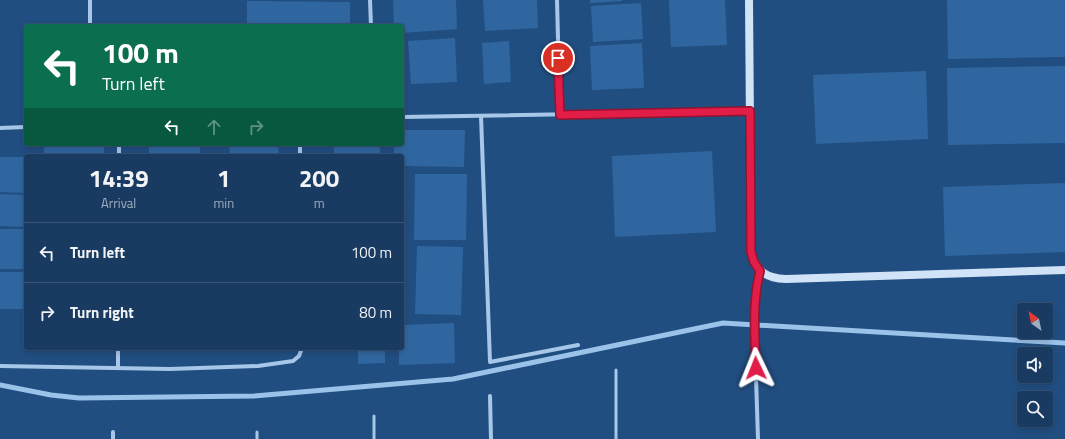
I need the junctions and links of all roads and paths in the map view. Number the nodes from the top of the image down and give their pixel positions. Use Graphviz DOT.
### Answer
graph roads {
  1 [pos="90,0"];
  2 [pos="370,0"];
  3 [pos="557,0"];
  4 [pos="749,0"];
  5 [pos="90,24"];
  6 [pos="371,24"];
  7 [pos="750,111"];
  8 [pos="560,115"];
  9 [pos="481,116"];
  10 [pos="404,117"];
  11 [pos="0,128"];
  12 [pos="24,128"];
  13 [pos="1065,270"];
  14 [pos="760,271"];
  15 [pos="578,345"];
  16 [pos="118,350"];
  17 [pos="302,350"];
  18 [pos="0,366"];
  19 [pos="118,367"];
  20 [pos="616,370"];
  21 [pos="490,396"];
  22 [pos="374,416"];
  23 [pos="114,432"];
  24 [pos="258,432"];
  25 [pos="113,439"];
  26 [pos="257,439"];
  27 [pos="374,439"];
  28 [pos="491,439"];
  29 [pos="616,439"];
  30 [pos="758,439"];
  1 -- 5 [label="street"];
  2 -- 6 [label="street"];
  3 -- 8 [label="street"];
  4 -- 7 [label="street"];
  7 -- 8 [label="street"];
  7 -- 14 [label="street"];
  8 -- 9 [label="street"];
  9 -- 10 [label="street"];
  9 -- 15 [label="street"];
  11 -- 12 [label="street"];
  13 -- 14 [label="street"];
  14 -- 30 [label="street"];
  16 -- 19 [label="street"];
  17 -- 19 [label="street"];
  18 -- 19 [label="street"];
  20 -- 29 [label="lane"];
  21 -- 28 [label="street"];
  22 -- 27 [label="lane"];
  23 -- 25 [label="street"];
  24 -- 26 [label="lane"];
}
